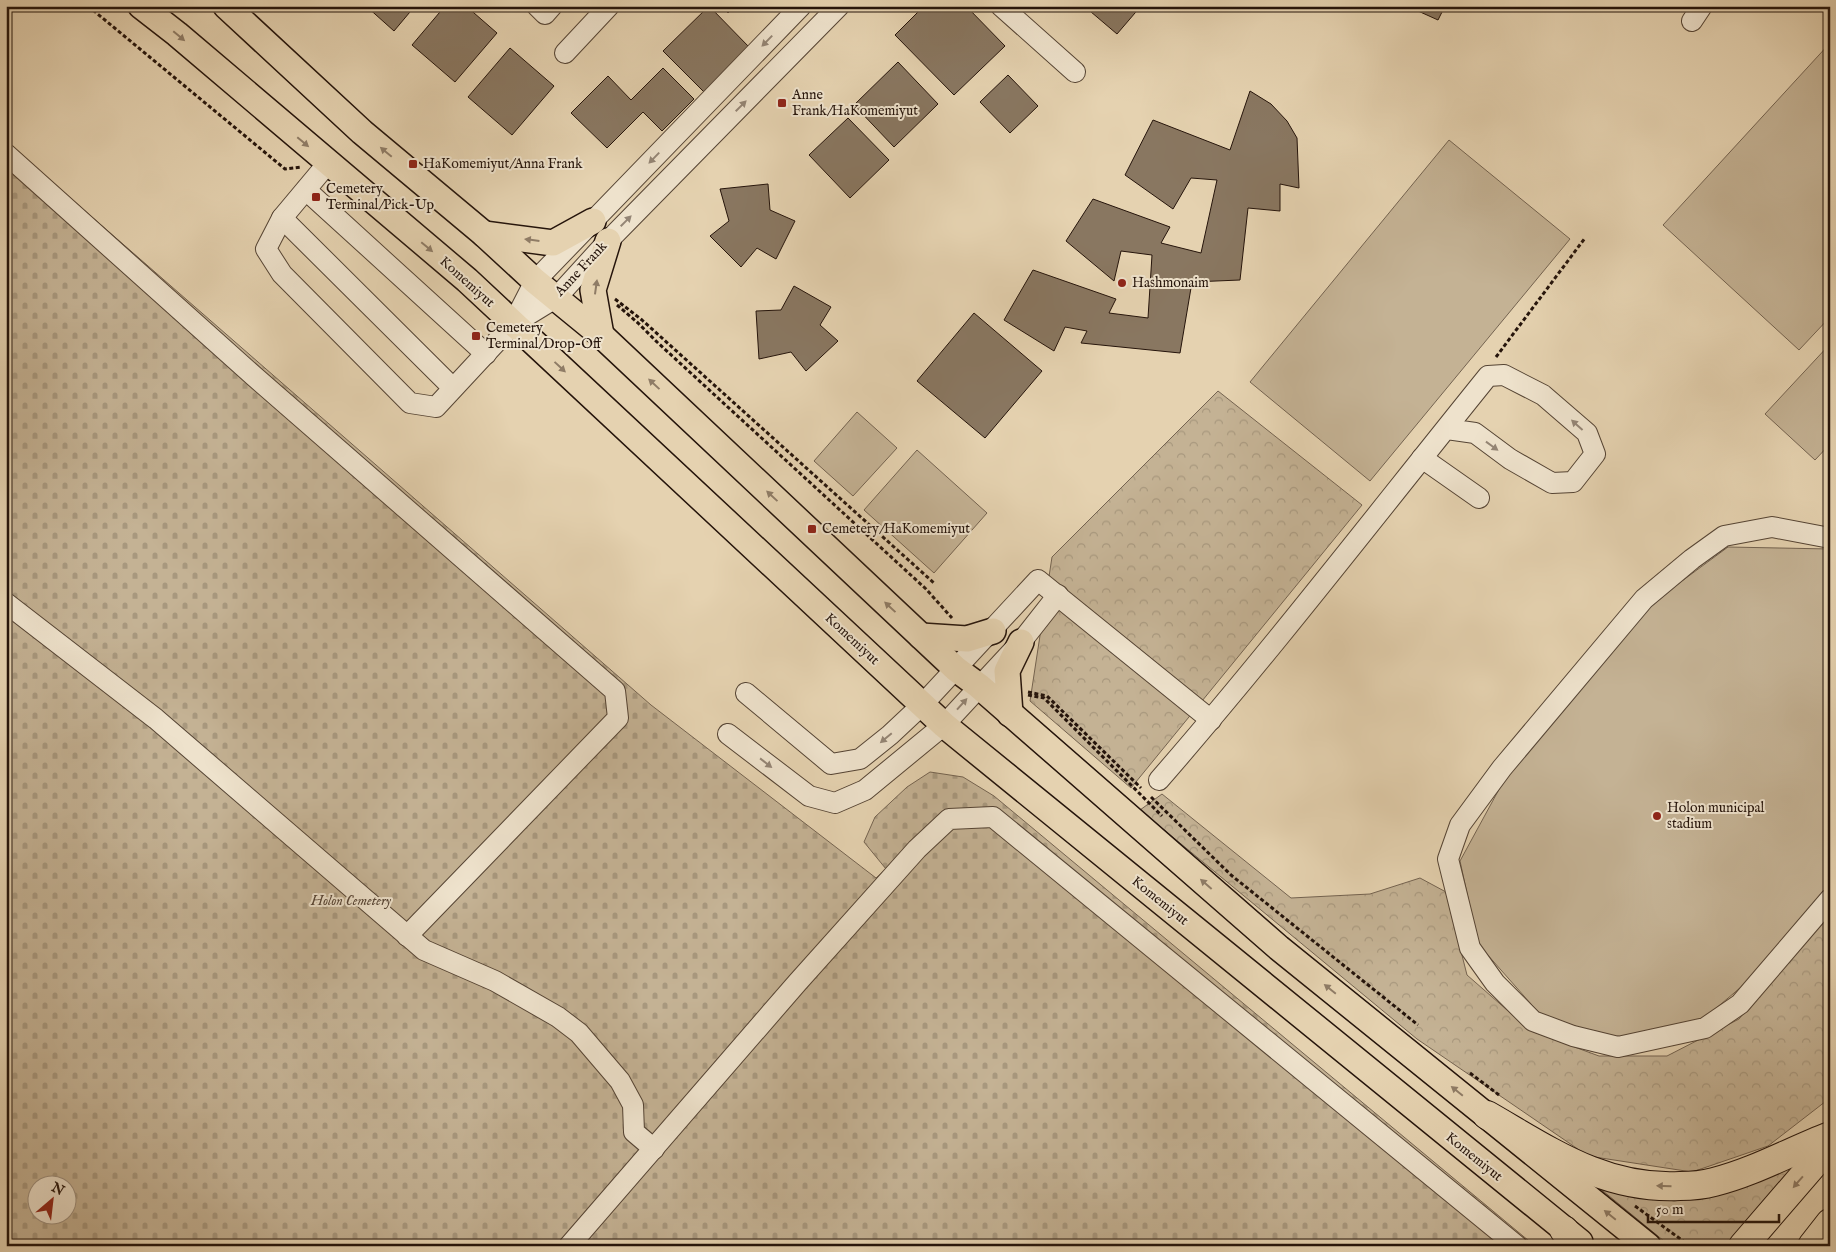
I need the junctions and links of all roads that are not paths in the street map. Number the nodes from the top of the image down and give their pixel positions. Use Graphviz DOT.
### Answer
graph roads {
  1 [pos="141,6"];
  2 [pos="226,6"];
  3 [pos="537,6"];
  4 [pos="552,6"];
  5 [pos="609,6"];
  6 [pos="801,6"];
  7 [pos="839,6"];
  8 [pos="1001,6"];
  9 [pos="565,53"];
  10 [pos="1075,72"];
  11 [pos="6,154"];
  12 [pos="328,163"];
  13 [pos="306,190"];
  14 [pos="282,218"];
  15 [pos="600,231"];
  16 [pos="484,234"];
  17 [pos="535,281"];
  18 [pos="557,297"];
  19 [pos="514,324"];
  20 [pos="601,335"];
  21 [pos="486,354"];
  22 [pos="453,388"];
  23 [pos="1447,429"];
  24 [pos="1422,458"];
  25 [pos="1479,498"];
  26 [pos="1830,538"];
  27 [pos="1058,595"];
  28 [pos="6,603"];
  29 [pos="993,631"];
  30 [pos="920,636"];
  31 [pos="1021,642"];
  32 [pos="956,669"];
  33 [pos="979,686"];
  34 [pos="746,693"];
  35 [pos="1009,698"];
  36 [pos="922,705"];
  37 [pos="1211,720"];
  38 [pos="944,725"];
  39 [pos="728,734"];
  40 [pos="1159,780"];
  41 [pos="1830,899"];
  42 [pos="407,936"];
  43 [pos="1494,1106"];
  44 [pos="1830,1136"];
  45 [pos="1830,1145"];
  46 [pos="654,1149"];
  47 [pos="1830,1224"];
  48 [pos="1570,1238"];
  49 [pos="569,1246"];
  50 [pos="1518,1246"];
  51 [pos="1585,1246"];
  52 [pos="1648,1246"];
  53 [pos="1743,1246"];
  54 [pos="1812,1246"];
  1 -- 12 [label="main road, Komemiyut, one-way"];
  16 -- 2 [label="main road, one-way"];
  3 -- 4 [label="street"];
  5 -- 9 [label="street"];
  6 -- 15 [label="street, Anne Frank, one-way"];
  15 -- 7 [label="street, Anne Frank, one-way"];
  8 -- 10 [label="street"];
  11 -- 42 [label="street"];
  12 -- 13 [label="street"];
  12 -- 19 [label="main road, Komemiyut, one-way"];
  13 -- 14 [label="street"];
  13 -- 21 [label="street"];
  14 -- 22 [label="street"];
  14 -- 22 [label="street"];
  15 -- 16 [label="main road, one-way"];
  15 -- 17 [label="street, Anne Frank"];
  15 -- 18 [label="street, Anne Frank"];
  15 -- 20 [label="main road"];
  16 -- 17 [label="main road"];
  17 -- 18 [label="main road"];
  17 -- 19 [label="street, Anne Frank"];
  18 -- 19 [label="street, Anne Frank"];
  18 -- 20 [label="main road"];
  19 -- 21 [label="street"];
  19 -- 36 [label="main road, Komemiyut, one-way"];
  30 -- 20 [label="main road, one-way"];
  21 -- 22 [label="street"];
  23 -- 23 [label="street, one-way"];
  23 -- 24 [label="street"];
  24 -- 25 [label="street"];
  24 -- 37 [label="street"];
  26 -- 41 [label="street"];
  27 -- 29 [label="street"];
  27 -- 31 [label="street"];
  27 -- 37 [label="street"];
  28 -- 42 [label="street"];
  29 -- 30 [label="main road"];
  29 -- 32 [label="street"];
  30 -- 32 [label="main road"];
  31 -- 33 [label="street"];
  31 -- 35 [label="main road"];
  32 -- 33 [label="main road"];
  32 -- 36 [label="street"];
  33 -- 35 [label="main road"];
  38 -- 33 [label="street, one-way"];
  36 -- 34 [label="street, one-way"];
  43 -- 35 [label="main road, one-way"];
  36 -- 38 [label="main road, Komemiyut"];
  37 -- 40 [label="street"];
  39 -- 38 [label="street, one-way"];
  38 -- 48 [label="main road, Komemiyut"];
  42 -- 46 [label="street"];
  44 -- 43 [label="highway, one-way"];
  52 -- 43 [label="main road, one-way"];
  45 -- 53 [label="highway, one-way"];
  46 -- 49 [label="street"];
  46 -- 50 [label="street"];
  47 -- 54 [label="highway"];
  48 -- 51 [label="main road, Komemiyut"];
}
